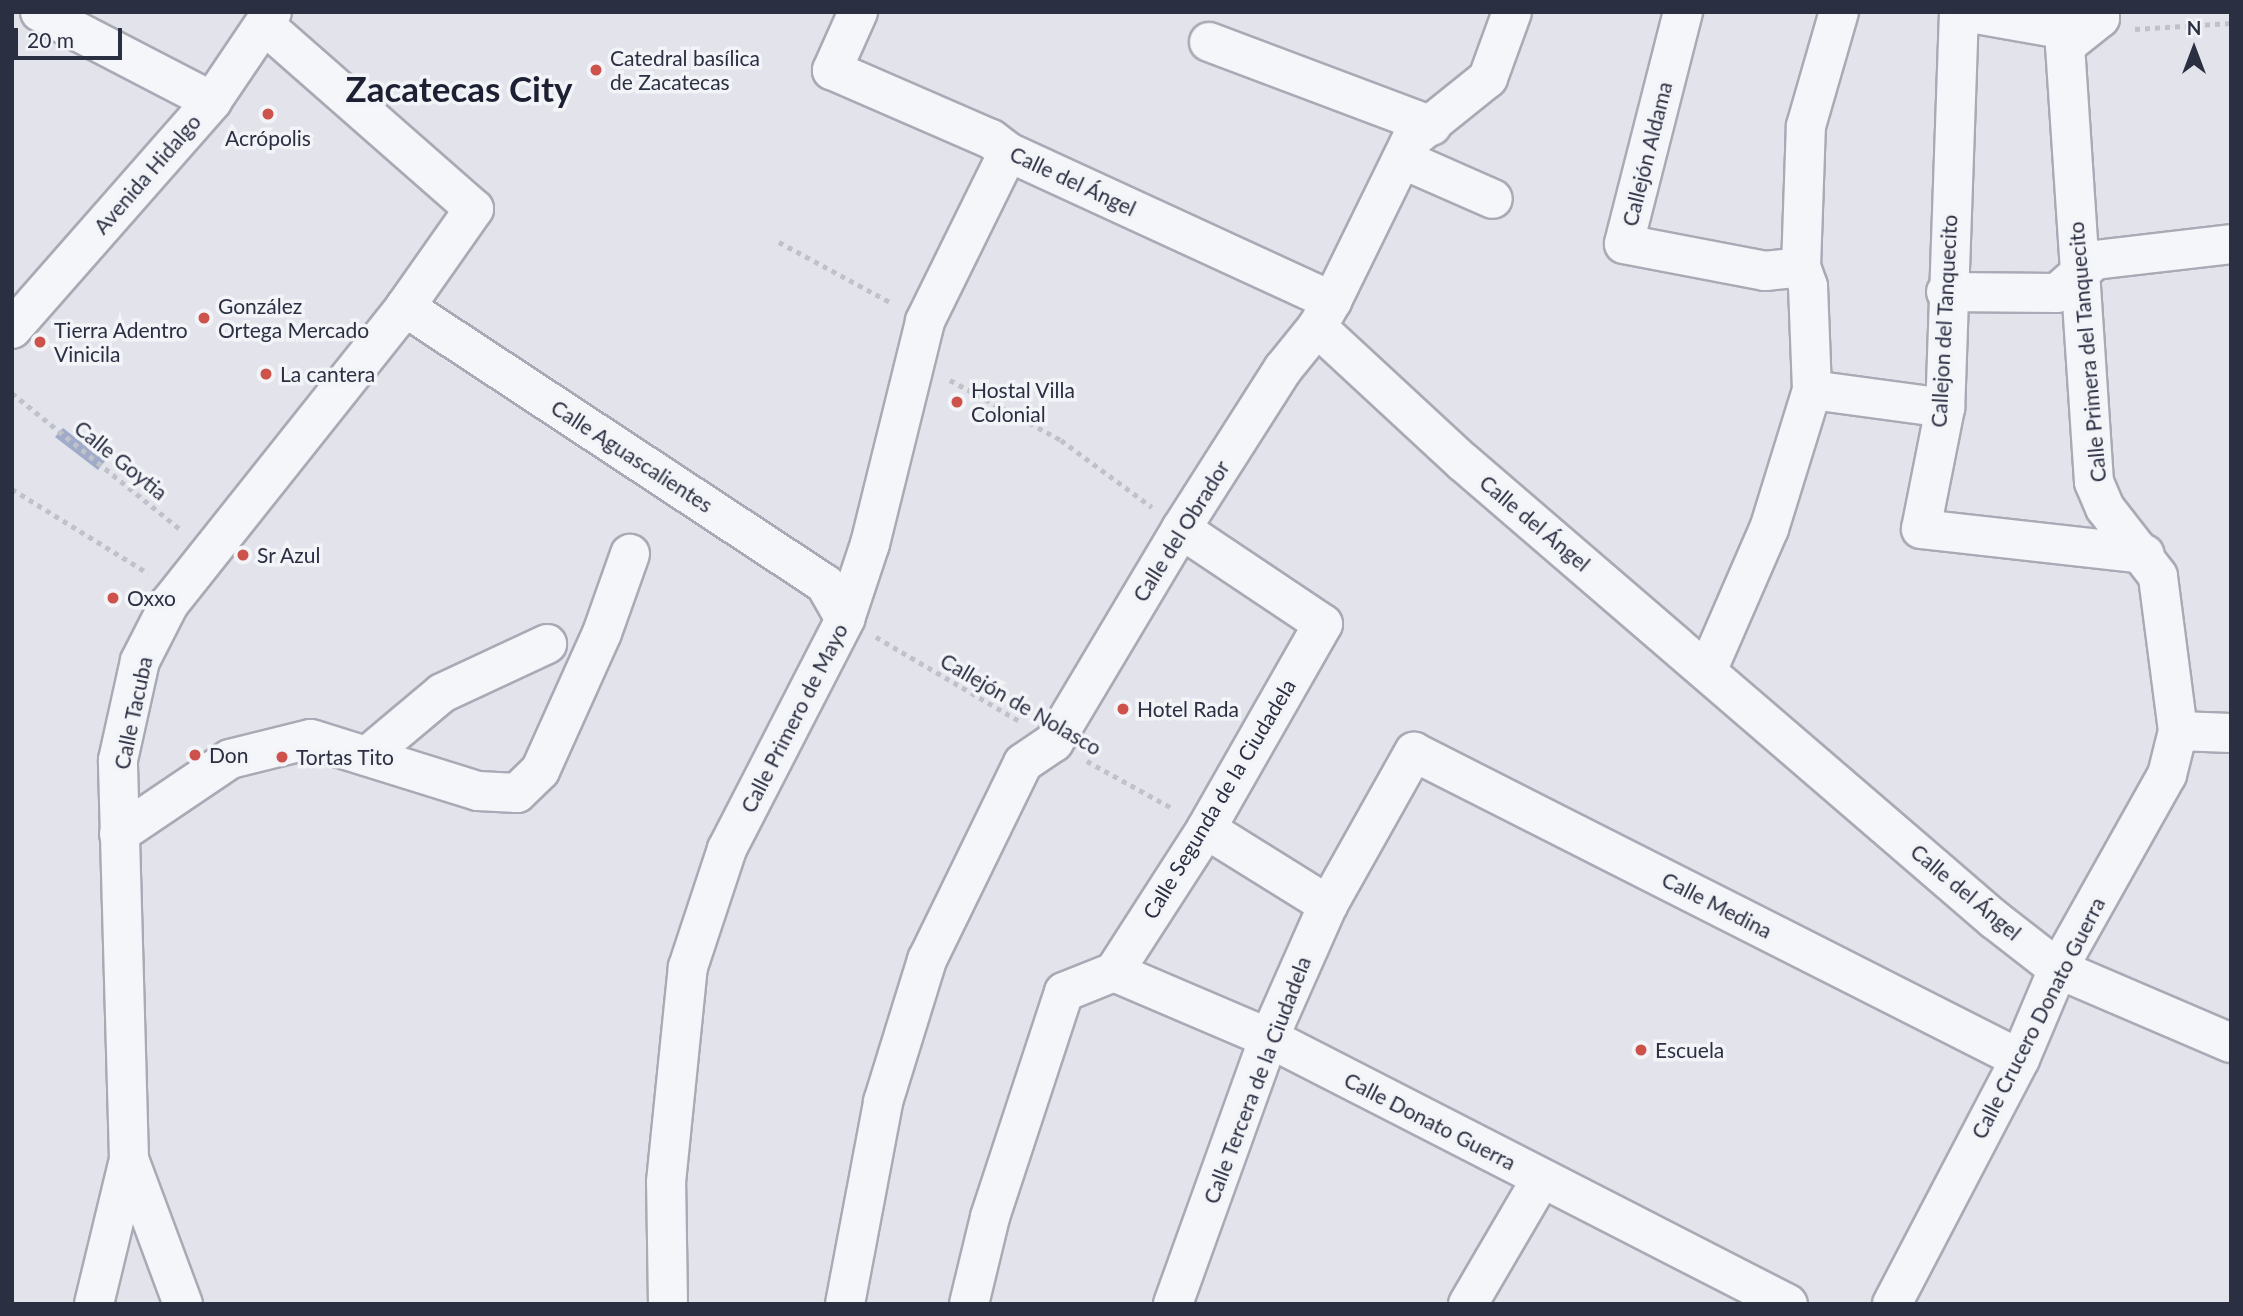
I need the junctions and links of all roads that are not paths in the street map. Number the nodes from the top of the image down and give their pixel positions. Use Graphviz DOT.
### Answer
graph roads {
  1 [pos="40,12"];
  2 [pos="858,12"];
  3 [pos="1512,12"];
  4 [pos="1683,12"];
  5 [pos="1839,12"];
  6 [pos="1959,12"];
  7 [pos="1965,12"];
  8 [pos="269,19"];
  9 [pos="2089,22"];
  10 [pos="1209,42"];
  11 [pos="212,101"];
  12 [pos="1432,125"];
  13 [pos="1008,152"];
  14 [pos="1402,159"];
  15 [pos="1493,199"];
  16 [pos="2231,244"];
  17 [pos="1801,267"];
  18 [pos="2079,276"];
  19 [pos="1946,292"];
  20 [pos="405,307"];
  21 [pos="1325,314"];
  22 [pos="12,329"];
  23 [pos="1812,390"];
  24 [pos="1945,408"];
  25 [pos="1181,529"];
  26 [pos="630,554"];
  27 [pos="2145,554"];
  28 [pos="845,619"];
  29 [pos="547,644"];
  30 [pos="1708,669"];
  31 [pos="2178,731"];
  32 [pos="2231,733"];
  33 [pos="1414,752"];
  34 [pos="367,756"];
  35 [pos="1194,821"];
  36 [pos="119,834"];
  37 [pos="1328,905"];
  38 [pos="2058,969"];
  39 [pos="1114,972"];
  40 [pos="1269,1038"];
  41 [pos="2231,1043"];
  42 [pos="2020,1059"];
  43 [pos="129,1159"];
  44 [pos="1541,1179"];
  45 [pos="1734,1293"];
  46 [pos="93,1304"];
  47 [pos="183,1304"];
  48 [pos="668,1304"];
  49 [pos="845,1304"];
  50 [pos="969,1304"];
  51 [pos="1173,1304"];
  52 [pos="1468,1304"];
  53 [pos="1788,1304"];
  54 [pos="1892,1304"];
  1 -- 11 [label="street"];
  2 -- 13 [label="street, Calle del Ángel"];
  3 -- 12 [label="street, Calle del Obrador"];
  4 -- 17 [label="street, Callejón Aldama"];
  5 -- 17 [label="street"];
  6 -- 19 [label="street, Callejon del Tanquecito"];
  7 -- 9 [label="street"];
  8 -- 11 [label="street, Avenida Hidalgo"];
  8 -- 20 [label="street, Calle Tacuba"];
  9 -- 18 [label="street, Calle Primera del Tanquecito"];
  10 -- 12 [label="street"];
  11 -- 22 [label="street, Avenida Hidalgo"];
  12 -- 14 [label="street, Calle del Obrador"];
  13 -- 21 [label="street, Calle del Ángel"];
  13 -- 28 [label="street, Calle Primero de Mayo"];
  14 -- 15 [label="street"];
  14 -- 21 [label="street, Calle del Obrador"];
  16 -- 18 [label="street"];
  17 -- 23 [label="street"];
  18 -- 19 [label="street"];
  18 -- 27 [label="street, Calle Primera del Tanquecito"];
  19 -- 24 [label="street, Callejon del Tanquecito"];
  20 -- 28 [label="street, Calle Aguascalientes"];
  20 -- 36 [label="street, Calle Tacuba"];
  21 -- 25 [label="street, Calle del Obrador"];
  21 -- 30 [label="street, Calle del Ángel"];
  23 -- 24 [label="street"];
  23 -- 30 [label="street"];
  24 -- 27 [label="street, Callejon del Tanquecito"];
  25 -- 35 [label="street, Calle Segunda de la Ciudadela"];
  25 -- 49 [label="street, Calle del Obrador"];
  26 -- 34 [label="street"];
  27 -- 31 [label="street, Calle Primera del Tanquecito"];
  28 -- 48 [label="street, Calle Primero de Mayo"];
  29 -- 34 [label="street"];
  30 -- 38 [label="street, Calle del Ángel"];
  31 -- 32 [label="street"];
  31 -- 38 [label="street, Calle Crucero Donato Guerra"];
  33 -- 37 [label="street, Calle Tercera de la Ciudadela"];
  33 -- 42 [label="street, Calle Medina"];
  34 -- 36 [label="street"];
  35 -- 37 [label="street"];
  35 -- 39 [label="street, Calle Segunda de la Ciudadela"];
  36 -- 43 [label="street, Calle Tacuba"];
  37 -- 40 [label="street, Calle Tercera de la Ciudadela"];
  38 -- 41 [label="street, Calle del Ángel"];
  38 -- 42 [label="street, Calle Crucero Donato Guerra"];
  39 -- 40 [label="street, Calle Donato Guerra"];
  39 -- 50 [label="street"];
  40 -- 44 [label="street, Calle Donato Guerra"];
  40 -- 51 [label="street, Calle Tercera de la Ciudadela"];
  42 -- 54 [label="street, Calle Crucero Donato Guerra"];
  43 -- 46 [label="street"];
  43 -- 47 [label="street"];
  44 -- 45 [label="street, Calle Donato Guerra"];
  44 -- 52 [label="street"];
  45 -- 53 [label="street, Calle Donato Guerra"];
}
